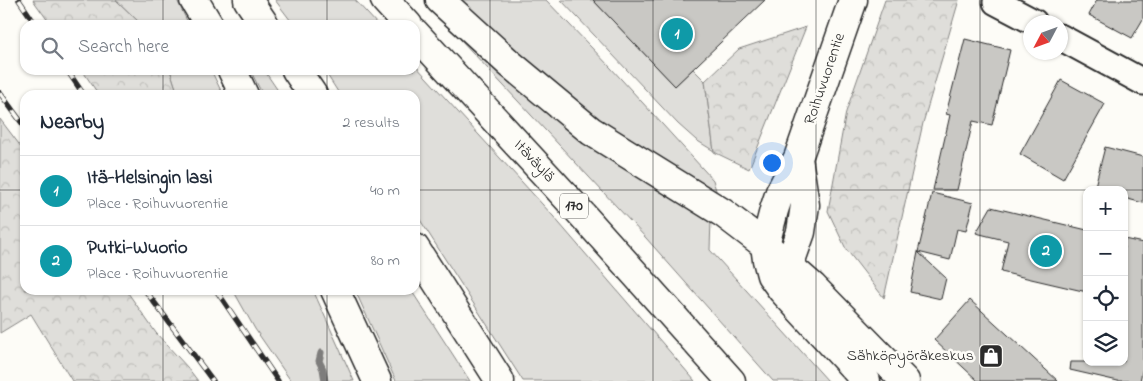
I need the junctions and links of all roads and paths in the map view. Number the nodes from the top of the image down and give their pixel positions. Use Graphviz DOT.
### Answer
graph roads {
  1 [pos="194,0"];
  2 [pos="248,0"];
  3 [pos="385,0"];
  4 [pos="440,0"];
  5 [pos="852,0"];
  6 [pos="996,2"];
  7 [pos="1023,16"];
  8 [pos="206,20"];
  9 [pos="262,20"];
  10 [pos="403,20"];
  11 [pos="420,38"];
  12 [pos="1068,41"];
  13 [pos="234,75"];
  14 [pos="299,75"];
  15 [pos="1143,82"];
  16 [pos="242,90"];
  17 [pos="310,90"];
  18 [pos="798,158"];
  19 [pos="765,244"];
  20 [pos="420,256"];
  21 [pos="789,266"];
  22 [pos="337,295"];
  23 [pos="377,381"];
  24 [pos="500,381"];
  25 [pos="730,381"];
  26 [pos="866,381"];
  27 [pos="905,381"];
  1 -- 8 [label="main road"];
  2 -- 9 [label="main road"];
  3 -- 10 [label="main road"];
  4 -- 19 [label="main road"];
  5 -- 18 [label="main road, Roihuvuorentie"];
  6 -- 7 [label="street"];
  11 -- 25 [label="main road, Itäväylä / 170"];
  12 -- 15 [label="street"];
  13 -- 16 [label="main road"];
  14 -- 17 [label="main road"];
  18 -- 19 [label="main road, Roihuvuorentie"];
  18 -- 21 [label="main road, Roihuvuorentie"];
  19 -- 21 [label="main road"];
  19 -- 26 [label="main road, Roihuvuorentie"];
  20 -- 24 [label="main road"];
  21 -- 27 [label="main road"];
  22 -- 23 [label="main road"];
}
